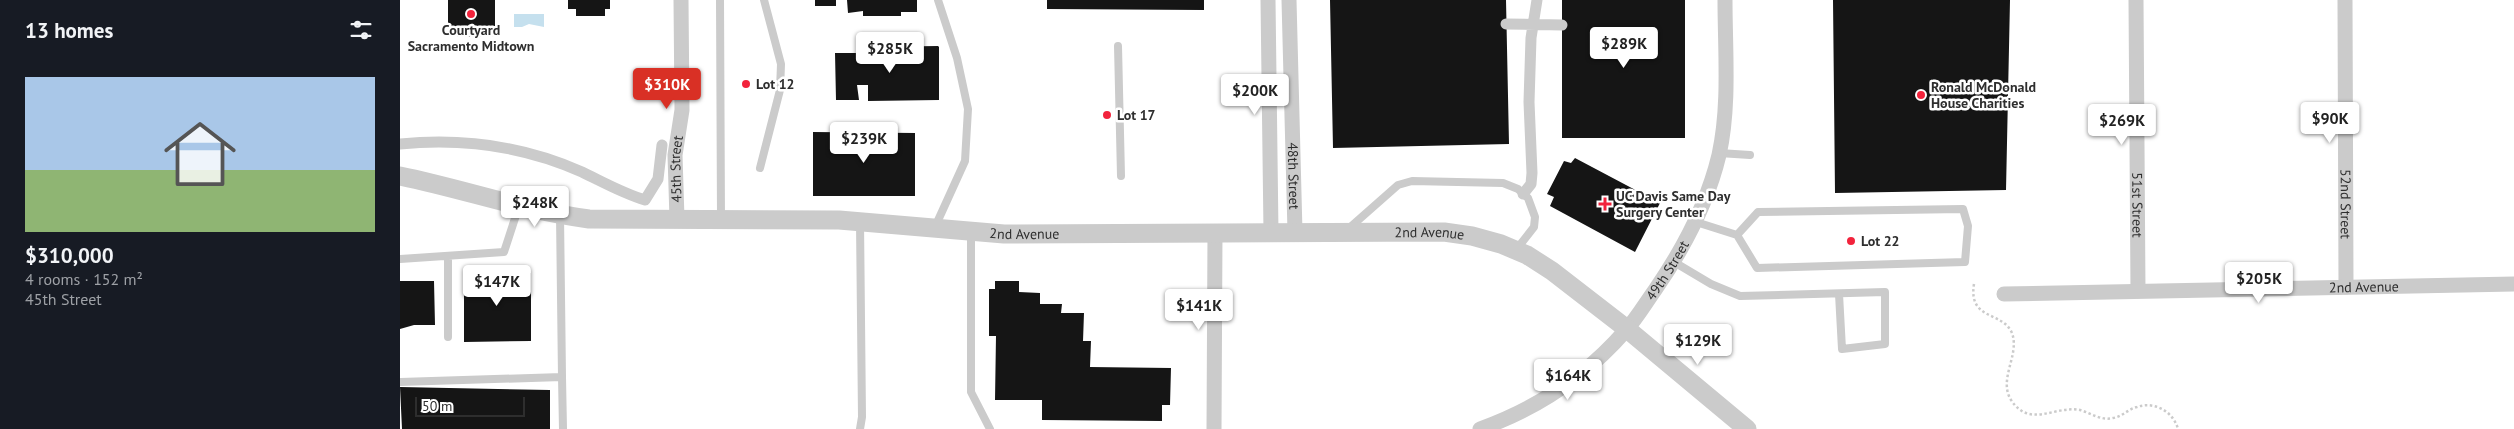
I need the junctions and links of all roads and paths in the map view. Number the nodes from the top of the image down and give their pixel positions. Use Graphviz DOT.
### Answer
graph roads {
  1 [pos="681,0"];
  2 [pos="720,0"];
  3 [pos="764,0"];
  4 [pos="938,0"];
  5 [pos="1268,0"];
  6 [pos="1289,0"];
  7 [pos="1538,0"];
  8 [pos="1725,0"];
  9 [pos="2136,0"];
  10 [pos="2345,0"];
  11 [pos="1506,24"];
  12 [pos="1534,25"];
  13 [pos="1562,25"];
  14 [pos="1118,46"];
  15 [pos="400,144"];
  16 [pos="662,145"];
  17 [pos="1719,153"];
  18 [pos="1750,155"];
  19 [pos="760,168"];
  20 [pos="400,176"];
  21 [pos="1121,176"];
  22 [pos="1523,194"];
  23 [pos="519,206"];
  24 [pos="560,216"];
  25 [pos="677,219"];
  26 [pos="722,219"];
  27 [pos="860,221"];
  28 [pos="1696,222"];
  29 [pos="935,228"];
  30 [pos="970,231"];
  31 [pos="1271,232"];
  32 [pos="1295,232"];
  33 [pos="1345,232"];
  34 [pos="1215,233"];
  35 [pos="1737,235"];
  36 [pos="1516,250"];
  37 [pos="448,256"];
  38 [pos="400,259"];
  39 [pos="1674,262"];
  40 [pos="1974,284"];
  41 [pos="2514,284"];
  42 [pos="2346,287"];
  43 [pos="2138,291"];
  44 [pos="1839,294"];
  45 [pos="2004,294"];
  46 [pos="1627,329"];
  47 [pos="448,337"];
  48 [pos="562,378"];
  49 [pos="400,382"];
  50 [pos="563,429"];
  51 [pos="860,429"];
  52 [pos="990,429"];
  53 [pos="1214,429"];
  54 [pos="1480,429"];
  55 [pos="1748,429"];
  56 [pos="2178,429"];
  1 -- 25 [label="street, 45th Street"];
  2 -- 26 [label="lane"];
  3 -- 19 [label="lane"];
  4 -- 29 [label="lane"];
  5 -- 31 [label="street, 48th Street"];
  6 -- 32 [label="street, 48th Street"];
  7 -- 12 [label="street"];
  8 -- 17 [label="street, 49th Street"];
  9 -- 43 [label="street, 51st Street"];
  10 -- 42 [label="street, 52nd Street"];
  11 -- 12 [label="street"];
  12 -- 13 [label="street"];
  12 -- 22 [label="street"];
  14 -- 21 [label="lane"];
  15 -- 16 [label="street"];
  17 -- 18 [label="lane"];
  17 -- 28 [label="street, 49th Street"];
  20 -- 23 [label="street, 2nd Avenue"];
  22 -- 33 [label="lane"];
  22 -- 36 [label="lane"];
  23 -- 24 [label="street, 2nd Avenue"];
  23 -- 37 [label="lane"];
  24 -- 25 [label="street, 2nd Avenue"];
  24 -- 48 [label="lane"];
  25 -- 26 [label="street, 2nd Avenue"];
  26 -- 27 [label="street, 2nd Avenue"];
  27 -- 29 [label="street, 2nd Avenue"];
  27 -- 51 [label="lane"];
  28 -- 35 [label="lane"];
  28 -- 39 [label="street, 49th Street"];
  29 -- 30 [label="street, 2nd Avenue"];
  30 -- 34 [label="street, 2nd Avenue"];
  30 -- 52 [label="lane"];
  31 -- 32 [label="street, 2nd Avenue"];
  31 -- 34 [label="street, 2nd Avenue"];
  32 -- 33 [label="street, 2nd Avenue"];
  33 -- 36 [label="street, 2nd Avenue"];
  34 -- 53 [label="street"];
  35 -- 35 [label="lane"];
  36 -- 46 [label="street, 2nd Avenue"];
  37 -- 38 [label="lane"];
  37 -- 47 [label="lane"];
  39 -- 44 [label="lane"];
  39 -- 46 [label="street, 49th Street"];
  40 -- 56 [label="path"];
  41 -- 42 [label="street, 2nd Avenue"];
  42 -- 43 [label="street, 2nd Avenue"];
  43 -- 45 [label="street, 2nd Avenue"];
  44 -- 44 [label="lane"];
  46 -- 54 [label="street, 49th Street"];
  46 -- 55 [label="street, 2nd Avenue"];
  48 -- 49 [label="lane"];
  48 -- 50 [label="lane"];
}
